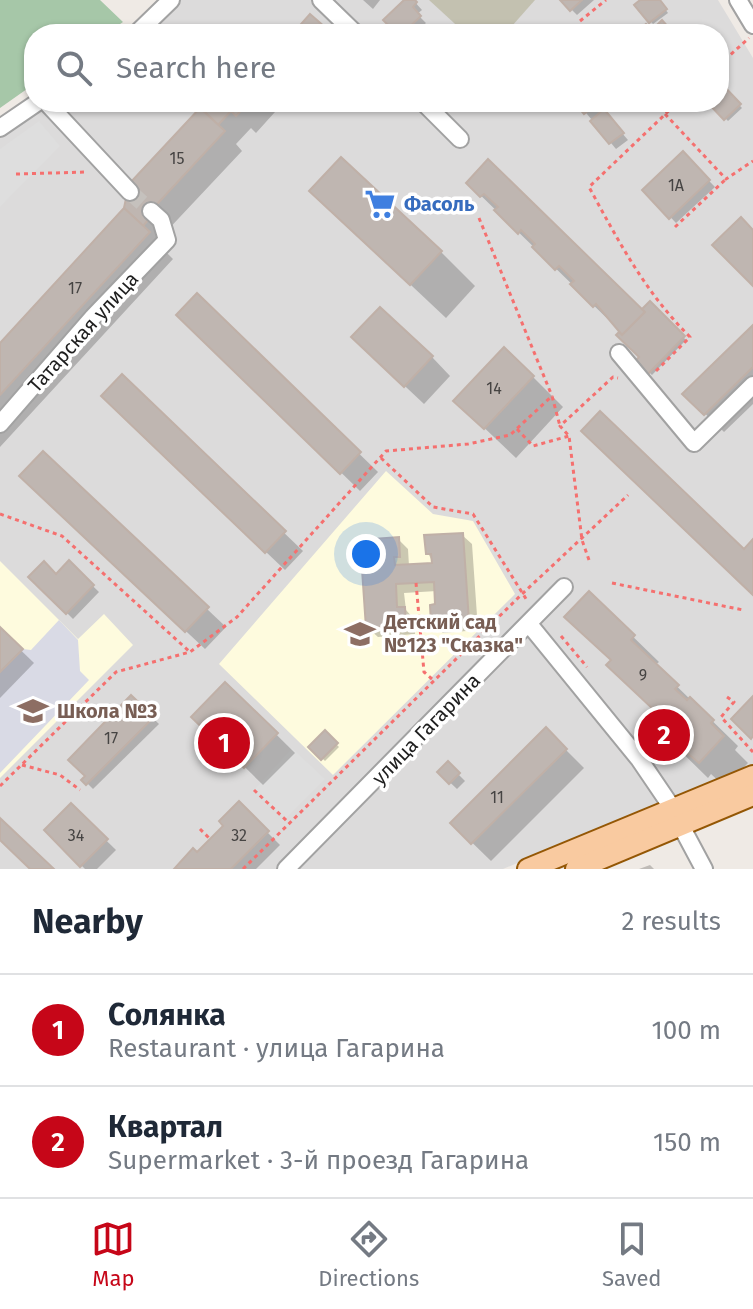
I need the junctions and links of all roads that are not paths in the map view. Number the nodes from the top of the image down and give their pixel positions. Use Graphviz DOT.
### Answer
graph roads {
  1 [pos="171,0"];
  2 [pos="321,0"];
  3 [pos="738,0"];
  4 [pos="146,24"];
  5 [pos="346,24"];
  6 [pos="753,25"];
  7 [pos="24,112"];
  8 [pos="55,112"];
  9 [pos="433,112"];
  10 [pos="0,128"];
  11 [pos="460,139"];
  12 [pos="130,192"];
  13 [pos="151,211"];
  14 [pos="619,353"];
  15 [pos="753,385"];
  16 [pos="0,424"];
  17 [pos="564,587"];
  18 [pos="529,624"];
  19 [pos="753,776"];
  20 [pos="753,795"];
  21 [pos="677,816"];
  22 [pos="598,865"];
  23 [pos="286,869"];
  24 [pos="528,869"];
  25 [pos="576,869"];
  26 [pos="704,869"];
  1 -- 4 [label="street"];
  2 -- 5 [label="street"];
  3 -- 6 [label="street"];
  7 -- 10 [label="street"];
  8 -- 12 [label="street"];
  9 -- 11 [label="street"];
  13 -- 16 [label="street, Татарская улица"];
  14 -- 15 [label="street"];
  17 -- 18 [label="street, улица Гагарина"];
  18 -- 21 [label="street"];
  18 -- 23 [label="street, улица Гагарина"];
  19 -- 21 [label="main road"];
  20 -- 21 [label="main road"];
  21 -- 22 [label="main road"];
  21 -- 24 [label="main road"];
  21 -- 26 [label="street"];
  22 -- 25 [label="main road"];
}
